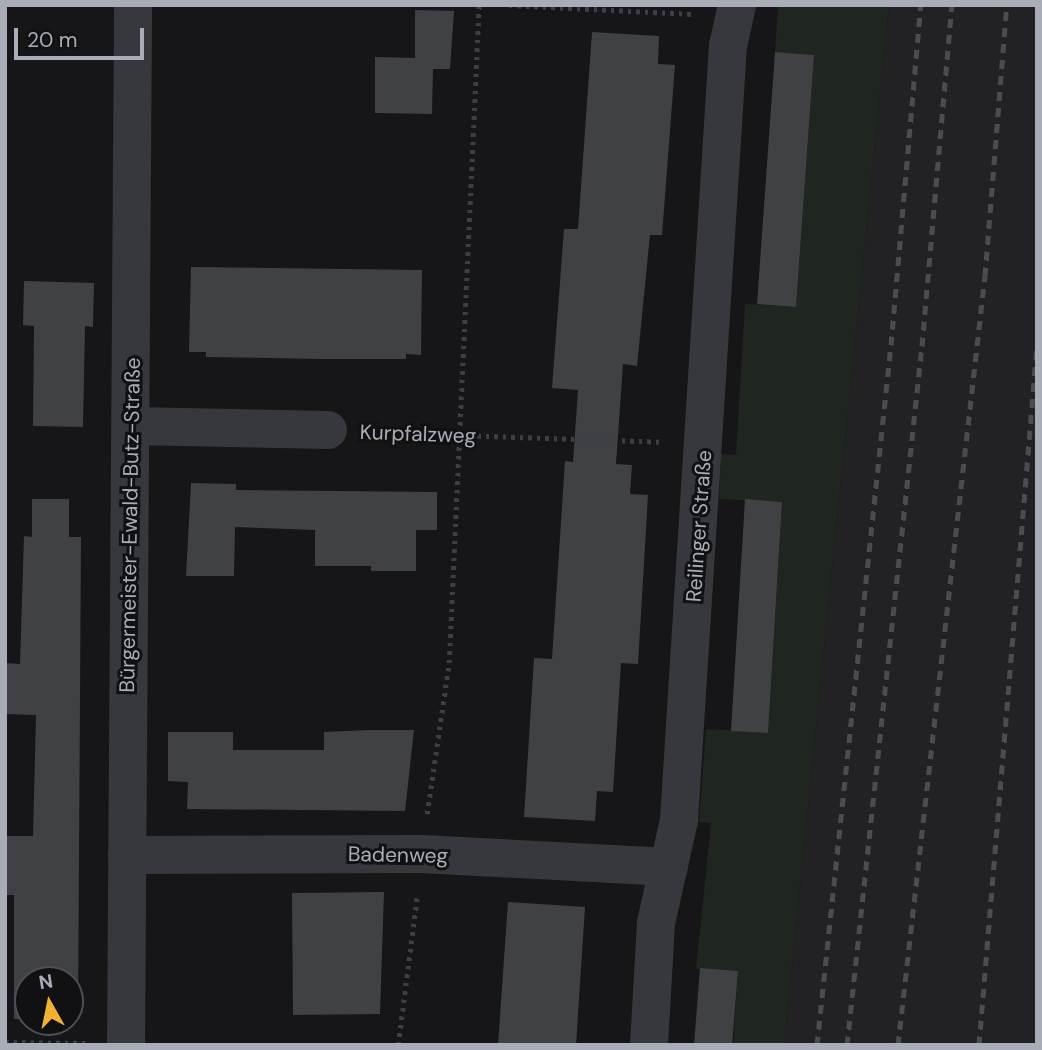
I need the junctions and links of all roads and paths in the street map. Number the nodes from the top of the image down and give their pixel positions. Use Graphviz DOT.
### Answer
graph roads {
  1 [pos="133,5"];
  2 [pos="479,5"];
  3 [pos="509,5"];
  4 [pos="736,11"];
  5 [pos="132,426"];
  6 [pos="328,430"];
  7 [pos="458,436"];
  8 [pos="704,443"];
  9 [pos="422,854"];
  10 [pos="127,855"];
  11 [pos="668,867"];
  12 [pos="5,1042"];
  13 [pos="126,1044"];
  14 [pos="398,1045"];
  15 [pos="649,1045"];
  1 -- 5 [label="street, Bürgermeister-Ewald-Butz-Straße"];
  2 -- 7 [label="path"];
  3 -- 4 [label="path"];
  4 -- 8 [label="street, Reilinger Straße"];
  5 -- 6 [label="street"];
  5 -- 10 [label="street, Bürgermeister-Ewald-Butz-Straße"];
  6 -- 7 [label="path, Kurpfalzweg"];
  7 -- 8 [label="path, Kurpfalzweg"];
  7 -- 9 [label="path"];
  8 -- 11 [label="street, Reilinger Straße"];
  9 -- 10 [label="street, Badenweg"];
  9 -- 11 [label="street, Badenweg"];
  9 -- 14 [label="path"];
  10 -- 13 [label="street, Bürgermeister-Ewald-Butz-Straße"];
  11 -- 15 [label="street, Reilinger Straße"];
  12 -- 13 [label="path"];
}
